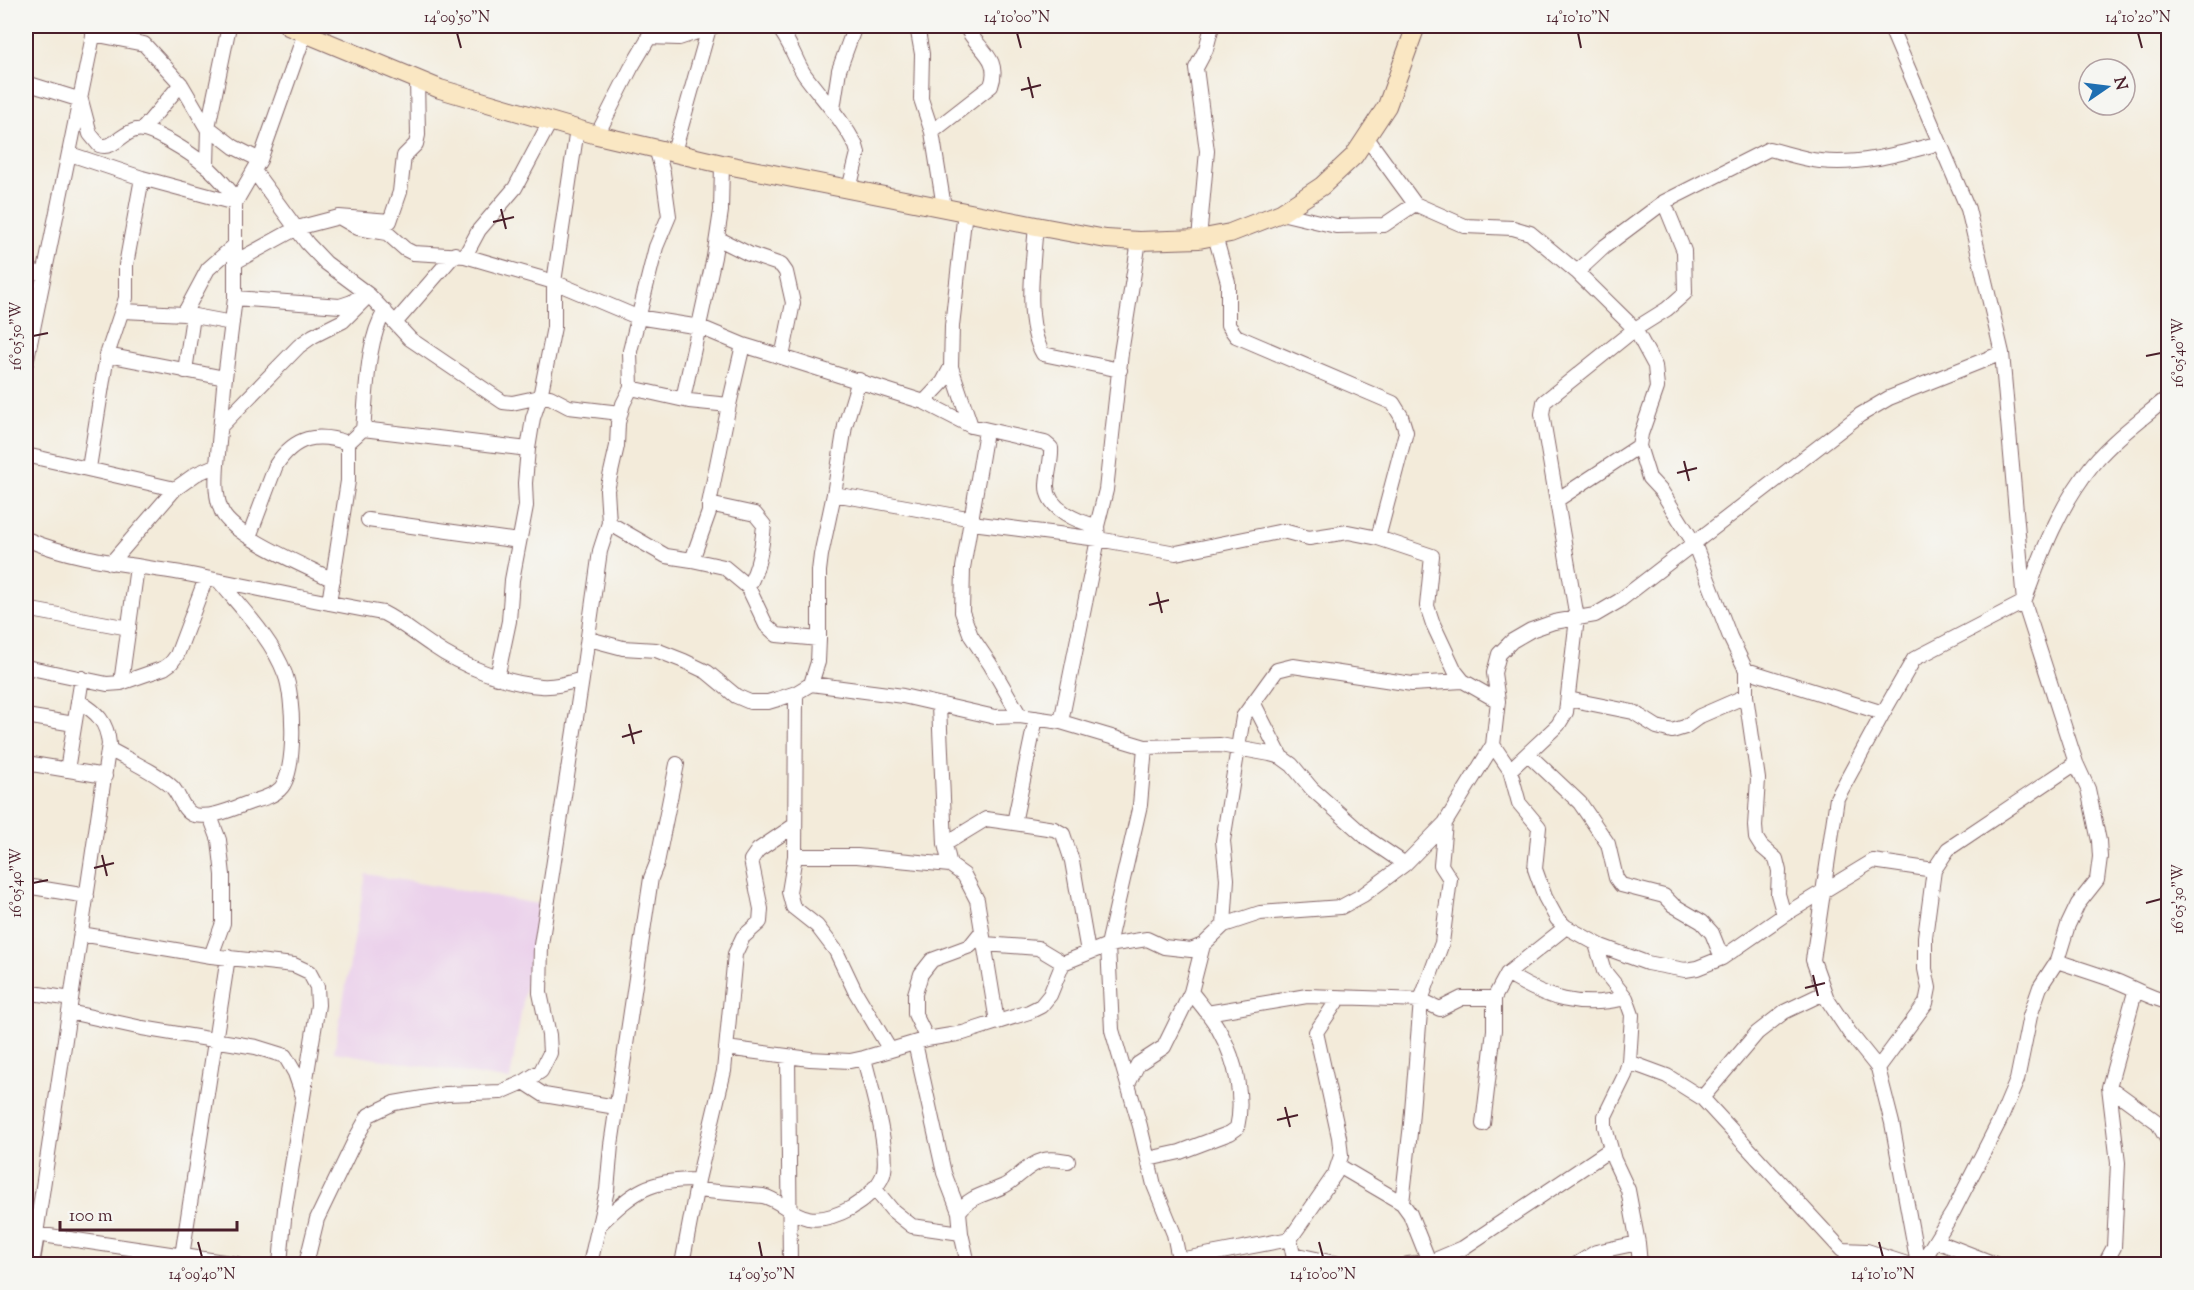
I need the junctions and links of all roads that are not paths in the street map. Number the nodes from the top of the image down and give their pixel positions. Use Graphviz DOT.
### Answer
graph roads {
  1 [pos="229,26"];
  2 [pos="288,26"];
  3 [pos="777,26"];
  4 [pos="855,26"];
  5 [pos="916,26"];
  6 [pos="966,26"];
  7 [pos="1212,26"];
  8 [pos="1416,26"];
  9 [pos="1890,26"];
  10 [pos="713,27"];
  11 [pos="94,30"];
  12 [pos="652,31"];
  13 [pos="305,33"];
  14 [pos="417,78"];
  15 [pos="26,83"];
  16 [pos="181,84"];
  17 [pos="81,100"];
  18 [pos="833,109"];
  19 [pos="550,122"];
  20 [pos="208,128"];
  21 [pos="143,129"];
  22 [pos="577,129"];
  23 [pos="932,132"];
  24 [pos="597,135"];
  25 [pos="1367,138"];
  26 [pos="1940,143"];
  27 [pos="656,148"];
  28 [pos="674,152"];
  29 [pos="70,154"];
  30 [pos="722,164"];
  31 [pos="207,166"];
  32 [pos="257,166"];
  33 [pos="142,178"];
  34 [pos="849,189"];
  35 [pos="236,201"];
  36 [pos="1664,202"];
  37 [pos="1415,204"];
  38 [pos="944,207"];
  39 [pos="964,211"];
  40 [pos="1281,213"];
  41 [pos="339,217"];
  42 [pos="1036,226"];
  43 [pos="297,228"];
  44 [pos="717,238"];
  45 [pos="1207,238"];
  46 [pos="1139,241"];
  47 [pos="235,245"];
  48 [pos="460,255"];
  49 [pos="235,262"];
  50 [pos="26,270"];
  51 [pos="1577,272"];
  52 [pos="43,274"];
  53 [pos="554,282"];
  54 [pos="367,294"];
  55 [pos="234,298"];
  56 [pos="123,311"];
  57 [pos="385,311"];
  58 [pos="188,315"];
  59 [pos="637,317"];
  60 [pos="395,322"];
  61 [pos="232,323"];
  62 [pos="700,327"];
  63 [pos="1635,329"];
  64 [pos="743,345"];
  65 [pos="2002,353"];
  66 [pos="107,355"];
  67 [pos="782,357"];
  68 [pos="26,363"];
  69 [pos="951,367"];
  70 [pos="1120,370"];
  71 [pos="185,371"];
  72 [pos="225,378"];
  73 [pos="859,380"];
  74 [pos="631,388"];
  75 [pos="540,397"];
  76 [pos="2169,397"];
  77 [pos="683,399"];
  78 [pos="924,402"];
  79 [pos="729,405"];
  80 [pos="620,413"];
  81 [pos="970,426"];
  82 [pos="220,427"];
  83 [pos="363,429"];
  84 [pos="986,431"];
  85 [pos="348,442"];
  86 [pos="1639,446"];
  87 [pos="528,450"];
  88 [pos="26,454"];
  89 [pos="217,465"];
  90 [pos="89,468"];
  91 [pos="175,489"];
  92 [pos="834,494"];
  93 [pos="1557,500"];
  94 [pos="709,504"];
  95 [pos="368,520"];
  96 [pos="972,521"];
  97 [pos="609,523"];
  98 [pos="1097,532"];
  99 [pos="249,537"];
  100 [pos="1378,538"];
  101 [pos="26,539"];
  102 [pos="519,541"];
  103 [pos="1694,543"];
  104 [pos="692,560"];
  105 [pos="111,563"];
  106 [pos="137,567"];
  107 [pos="213,580"];
  108 [pos="333,580"];
  109 [pos="748,587"];
  110 [pos="2024,602"];
  111 [pos="329,603"];
  112 [pos="26,609"];
  113 [pos="1578,618"];
  114 [pos="129,628"];
  115 [pos="589,639"];
  116 [pos="819,639"];
  117 [pos="26,667"];
  118 [pos="1746,670"];
  119 [pos="82,678"];
  120 [pos="497,678"];
  121 [pos="582,679"];
  122 [pos="1463,681"];
  123 [pos="121,683"];
  124 [pos="811,684"];
  125 [pos="796,693"];
  126 [pos="1746,696"];
  127 [pos="1568,699"];
  128 [pos="78,701"];
  129 [pos="1498,701"];
  130 [pos="1254,704"];
  131 [pos="939,706"];
  132 [pos="1883,713"];
  133 [pos="26,716"];
  134 [pos="1020,716"];
  135 [pos="1036,718"];
  136 [pos="1061,722"];
  137 [pos="74,724"];
  138 [pos="1493,745"];
  139 [pos="1145,747"];
  140 [pos="1237,747"];
  141 [pos="109,749"];
  142 [pos="1528,754"];
  143 [pos="1281,757"];
  144 [pos="26,763"];
  145 [pos="2076,763"];
  146 [pos="677,764"];
  147 [pos="67,770"];
  148 [pos="1510,770"];
  149 [pos="105,776"];
  150 [pos="210,816"];
  151 [pos="1014,823"];
  152 [pos="1445,823"];
  153 [pos="795,825"];
  154 [pos="945,844"];
  155 [pos="795,856"];
  156 [pos="1405,864"];
  157 [pos="950,865"];
  158 [pos="1934,870"];
  159 [pos="26,886"];
  160 [pos="1822,892"];
  161 [pos="87,896"];
  162 [pos="1784,915"];
  163 [pos="1224,926"];
  164 [pos="1566,927"];
  165 [pos="81,934"];
  166 [pos="983,937"];
  167 [pos="1596,944"];
  168 [pos="1108,945"];
  169 [pos="1203,945"];
  170 [pos="1088,952"];
  171 [pos="211,956"];
  172 [pos="228,957"];
  173 [pos="1722,958"];
  174 [pos="2057,961"];
  175 [pos="1063,963"];
  176 [pos="1507,974"];
  177 [pos="26,992"];
  178 [pos="1191,992"];
  179 [pos="2135,992"];
  180 [pos="1824,993"];
  181 [pos="1339,998"];
  182 [pos="1494,998"];
  183 [pos="1626,998"];
  184 [pos="1421,1000"];
  185 [pos="2169,1002"];
  186 [pos="70,1005"];
  187 [pos="1206,1013"];
  188 [pos="997,1022"];
  189 [pos="215,1040"];
  190 [pos="921,1041"];
  191 [pos="726,1048"];
  192 [pos="890,1050"];
  193 [pos="788,1057"];
  194 [pos="864,1058"];
  195 [pos="1629,1062"];
  196 [pos="1878,1068"];
  197 [pos="525,1082"];
  198 [pos="1128,1084"];
  199 [pos="2109,1087"];
  200 [pos="303,1098"];
  201 [pos="1702,1098"];
  202 [pos="616,1107"];
  203 [pos="1483,1124"];
  204 [pos="2169,1142"];
  205 [pos="1611,1149"];
  206 [pos="1148,1159"];
  207 [pos="1068,1161"];
  208 [pos="1339,1166"];
  209 [pos="697,1185"];
  210 [pos="874,1188"];
  211 [pos="1402,1203"];
  212 [pos="790,1210"];
  213 [pos="959,1212"];
  214 [pos="600,1224"];
  215 [pos="31,1233"];
  216 [pos="961,1233"];
  217 [pos="1290,1239"];
  218 [pos="1936,1241"];
  219 [pos="1638,1243"];
  220 [pos="182,1256"];
  221 [pos="1294,1259"];
  222 [pos="1180,1262"];
  223 [pos="1430,1263"];
  224 [pos="31,1264"];
  225 [pos="237,1264"];
  226 [pos="280,1264"];
  227 [pos="306,1264"];
  228 [pos="590,1264"];
  229 [pos="682,1264"];
  230 [pos="790,1264"];
  231 [pos="968,1264"];
  232 [pos="1163,1264"];
  233 [pos="1339,1264"];
  234 [pos="1407,1264"];
  235 [pos="1577,1264"];
  236 [pos="1640,1264"];
  237 [pos="1908,1264"];
  238 [pos="1919,1264"];
  239 [pos="1995,1264"];
  240 [pos="2105,1264"];
  1 -- 20 [label="street"];
  2 -- 13 [label="main road"];
  3 -- 18 [label="street"];
  4 -- 18 [label="street"];
  5 -- 23 [label="street"];
  6 -- 23 [label="street"];
  7 -- 45 [label="street"];
  8 -- 25 [label="main road"];
  9 -- 26 [label="street"];
  10 -- 12 [label="street"];
  10 -- 28 [label="street"];
  11 -- 16 [label="street"];
  11 -- 17 [label="street"];
  12 -- 24 [label="street"];
  13 -- 14 [label="main road"];
  13 -- 32 [label="street"];
  14 -- 19 [label="main road"];
  14 -- 41 [label="street"];
  15 -- 17 [label="street"];
  16 -- 20 [label="street"];
  16 -- 21 [label="street"];
  17 -- 21 [label="street"];
  17 -- 29 [label="street"];
  18 -- 34 [label="street"];
  19 -- 22 [label="main road"];
  19 -- 48 [label="street"];
  20 -- 31 [label="street"];
  20 -- 32 [label="street"];
  21 -- 31 [label="street"];
  22 -- 24 [label="main road"];
  22 -- 53 [label="street"];
  23 -- 38 [label="street"];
  24 -- 27 [label="main road"];
  25 -- 37 [label="street"];
  25 -- 40 [label="main road"];
  26 -- 36 [label="street"];
  26 -- 65 [label="street"];
  27 -- 28 [label="main road"];
  27 -- 59 [label="street"];
  28 -- 30 [label="main road"];
  29 -- 33 [label="street"];
  29 -- 52 [label="street"];
  30 -- 34 [label="main road"];
  30 -- 44 [label="street"];
  31 -- 35 [label="street"];
  32 -- 35 [label="street"];
  32 -- 43 [label="street"];
  33 -- 35 [label="street"];
  33 -- 56 [label="street"];
  34 -- 38 [label="main road"];
  35 -- 47 [label="street"];
  36 -- 51 [label="street"];
  36 -- 63 [label="street"];
  37 -- 40 [label="street"];
  37 -- 51 [label="street"];
  38 -- 39 [label="main road"];
  39 -- 42 [label="main road"];
  39 -- 69 [label="street"];
  40 -- 45 [label="main road"];
  41 -- 43 [label="street"];
  41 -- 48 [label="street"];
  42 -- 46 [label="main road"];
  42 -- 70 [label="street"];
  43 -- 49 [label="street"];
  43 -- 54 [label="street"];
  44 -- 62 [label="street"];
  44 -- 67 [label="street"];
  45 -- 46 [label="main road"];
  45 -- 100 [label="street"];
  46 -- 70 [label="street"];
  47 -- 49 [label="street"];
  47 -- 58 [label="street"];
  48 -- 53 [label="street"];
  48 -- 60 [label="street"];
  49 -- 55 [label="street"];
  50 -- 52 [label="street"];
  51 -- 63 [label="street"];
  52 -- 68 [label="street"];
  53 -- 59 [label="street"];
  53 -- 75 [label="street"];
  54 -- 55 [label="street"];
  54 -- 57 [label="street"];
  54 -- 82 [label="street"];
  55 -- 61 [label="street"];
  56 -- 58 [label="street"];
  56 -- 66 [label="street"];
  57 -- 60 [label="street"];
  57 -- 83 [label="street"];
  58 -- 61 [label="street"];
  58 -- 71 [label="street"];
  59 -- 62 [label="street"];
  59 -- 74 [label="street"];
  60 -- 75 [label="street"];
  61 -- 72 [label="street"];
  62 -- 64 [label="street"];
  62 -- 77 [label="street"];
  63 -- 86 [label="street"];
  63 -- 93 [label="street"];
  64 -- 67 [label="street"];
  64 -- 79 [label="street"];
  65 -- 103 [label="street"];
  65 -- 110 [label="street"];
  66 -- 71 [label="street"];
  66 -- 90 [label="street"];
  67 -- 73 [label="street"];
  69 -- 78 [label="street"];
  69 -- 81 [label="street"];
  70 -- 98 [label="street"];
  71 -- 72 [label="street"];
  72 -- 82 [label="street"];
  73 -- 78 [label="street"];
  73 -- 92 [label="street"];
  74 -- 77 [label="street"];
  74 -- 80 [label="street"];
  75 -- 80 [label="street"];
  75 -- 87 [label="street"];
  76 -- 110 [label="street"];
  77 -- 79 [label="street"];
  78 -- 81 [label="street"];
  79 -- 94 [label="street"];
  80 -- 97 [label="street"];
  81 -- 84 [label="street"];
  82 -- 89 [label="street"];
  83 -- 85 [label="street"];
  83 -- 87 [label="street"];
  84 -- 96 [label="street"];
  84 -- 98 [label="street"];
  85 -- 99 [label="street"];
  85 -- 108 [label="street"];
  86 -- 93 [label="street"];
  86 -- 103 [label="street"];
  87 -- 102 [label="street"];
  88 -- 90 [label="street"];
  89 -- 91 [label="street"];
  89 -- 99 [label="street"];
  90 -- 91 [label="street"];
  91 -- 105 [label="street"];
  92 -- 96 [label="street"];
  92 -- 116 [label="street"];
  93 -- 113 [label="street"];
  94 -- 104 [label="street"];
  94 -- 109 [label="street"];
  95 -- 102 [label="street"];
  96 -- 98 [label="street"];
  96 -- 134 [label="street"];
  97 -- 104 [label="street"];
  97 -- 115 [label="street"];
  98 -- 100 [label="street"];
  98 -- 136 [label="street"];
  99 -- 108 [label="street"];
  100 -- 122 [label="street"];
  101 -- 105 [label="street"];
  102 -- 120 [label="street"];
  103 -- 113 [label="street"];
  103 -- 118 [label="street"];
  104 -- 109 [label="street"];
  105 -- 106 [label="street"];
  106 -- 107 [label="street"];
  106 -- 114 [label="street"];
  107 -- 111 [label="street"];
  107 -- 123 [label="street"];
  107 -- 150 [label="street"];
  108 -- 111 [label="street"];
  109 -- 116 [label="street"];
  110 -- 132 [label="street"];
  110 -- 145 [label="street"];
  111 -- 120 [label="street"];
  112 -- 114 [label="street"];
  113 -- 127 [label="street"];
  113 -- 129 [label="street"];
  114 -- 123 [label="street"];
  115 -- 121 [label="street"];
  115 -- 125 [label="street"];
  116 -- 124 [label="street"];
  117 -- 119 [label="street"];
  118 -- 126 [label="street"];
  118 -- 132 [label="street"];
  119 -- 123 [label="street"];
  119 -- 128 [label="street"];
  120 -- 121 [label="street"];
  121 -- 197 [label="street"];
  122 -- 129 [label="street"];
  122 -- 130 [label="street"];
  124 -- 125 [label="street"];
  124 -- 131 [label="street"];
  125 -- 153 [label="street"];
  126 -- 127 [label="street"];
  126 -- 162 [label="street"];
  127 -- 142 [label="street"];
  128 -- 137 [label="street"];
  128 -- 141 [label="street"];
  129 -- 138 [label="street"];
  130 -- 140 [label="street"];
  130 -- 143 [label="street"];
  131 -- 134 [label="street"];
  131 -- 154 [label="street"];
  132 -- 160 [label="street"];
  133 -- 137 [label="street"];
  134 -- 135 [label="street"];
  135 -- 136 [label="street"];
  135 -- 151 [label="street"];
  136 -- 139 [label="street"];
  137 -- 147 [label="street"];
  138 -- 148 [label="street"];
  138 -- 152 [label="street"];
  139 -- 140 [label="street"];
  139 -- 168 [label="street"];
  140 -- 143 [label="street"];
  140 -- 163 [label="street"];
  141 -- 149 [label="street"];
  141 -- 150 [label="street"];
  142 -- 148 [label="street"];
  142 -- 173 [label="street"];
  143 -- 156 [label="street"];
  144 -- 147 [label="street"];
  145 -- 158 [label="street"];
  145 -- 174 [label="street"];
  146 -- 202 [label="street"];
  147 -- 149 [label="street"];
  148 -- 164 [label="street"];
  149 -- 161 [label="street"];
  150 -- 171 [label="street"];
  151 -- 154 [label="street"];
  151 -- 170 [label="street"];
  152 -- 156 [label="street"];
  152 -- 184 [label="street"];
  153 -- 155 [label="street"];
  153 -- 191 [label="street"];
  154 -- 157 [label="street"];
  155 -- 157 [label="street"];
  155 -- 192 [label="street"];
  156 -- 163 [label="street"];
  157 -- 166 [label="street"];
  158 -- 160 [label="street"];
  158 -- 196 [label="street"];
  159 -- 161 [label="street"];
  160 -- 162 [label="street"];
  160 -- 180 [label="street"];
  161 -- 165 [label="street"];
  162 -- 173 [label="street"];
  163 -- 169 [label="street"];
  164 -- 167 [label="street"];
  164 -- 176 [label="street"];
  165 -- 171 [label="street"];
  165 -- 186 [label="street"];
  166 -- 175 [label="street"];
  166 -- 188 [label="street"];
  166 -- 190 [label="street"];
  167 -- 173 [label="street"];
  167 -- 183 [label="street"];
  168 -- 169 [label="street"];
  168 -- 170 [label="street"];
  168 -- 198 [label="street"];
  169 -- 178 [label="street"];
  170 -- 175 [label="street"];
  171 -- 172 [label="street"];
  172 -- 189 [label="street"];
  172 -- 200 [label="street"];
  174 -- 179 [label="street"];
  174 -- 218 [label="street"];
  175 -- 188 [label="street"];
  176 -- 182 [label="street"];
  176 -- 183 [label="street"];
  177 -- 186 [label="street"];
  178 -- 187 [label="street"];
  178 -- 198 [label="street"];
  179 -- 185 [label="street"];
  179 -- 199 [label="street"];
  180 -- 196 [label="street"];
  180 -- 201 [label="street"];
  181 -- 184 [label="street"];
  181 -- 187 [label="street"];
  181 -- 208 [label="street"];
  182 -- 184 [label="street"];
  182 -- 203 [label="street"];
  183 -- 195 [label="street"];
  184 -- 211 [label="street"];
  186 -- 189 [label="street"];
  186 -- 215 [label="street"];
  187 -- 206 [label="street"];
  188 -- 190 [label="street"];
  189 -- 200 [label="street"];
  189 -- 220 [label="street"];
  190 -- 192 [label="street"];
  190 -- 213 [label="street"];
  191 -- 193 [label="street"];
  191 -- 209 [label="street"];
  192 -- 194 [label="street"];
  193 -- 194 [label="street"];
  193 -- 212 [label="street"];
  194 -- 210 [label="street"];
  195 -- 201 [label="street"];
  195 -- 205 [label="street"];
  196 -- 238 [label="street"];
  197 -- 202 [label="street"];
  197 -- 227 [label="street"];
  198 -- 206 [label="street"];
  199 -- 204 [label="street"];
  199 -- 240 [label="street"];
  200 -- 226 [label="street"];
  201 -- 237 [label="street"];
  202 -- 214 [label="street"];
  205 -- 219 [label="street"];
  205 -- 223 [label="street"];
  206 -- 222 [label="street"];
  207 -- 213 [label="street"];
  208 -- 211 [label="street"];
  208 -- 217 [label="street"];
  209 -- 212 [label="street"];
  209 -- 214 [label="street"];
  209 -- 229 [label="street"];
  210 -- 212 [label="street"];
  210 -- 216 [label="street"];
  211 -- 223 [label="street"];
  212 -- 230 [label="street"];
  213 -- 216 [label="street"];
  214 -- 228 [label="street"];
  215 -- 220 [label="street"];
  215 -- 224 [label="street"];
  216 -- 231 [label="street"];
  217 -- 221 [label="street"];
  217 -- 222 [label="street"];
  218 -- 238 [label="street"];
  218 -- 239 [label="street"];
  219 -- 235 [label="street"];
  219 -- 236 [label="street"];
  220 -- 225 [label="street"];
  221 -- 233 [label="street"];
  222 -- 232 [label="street"];
  223 -- 234 [label="street"];
}
